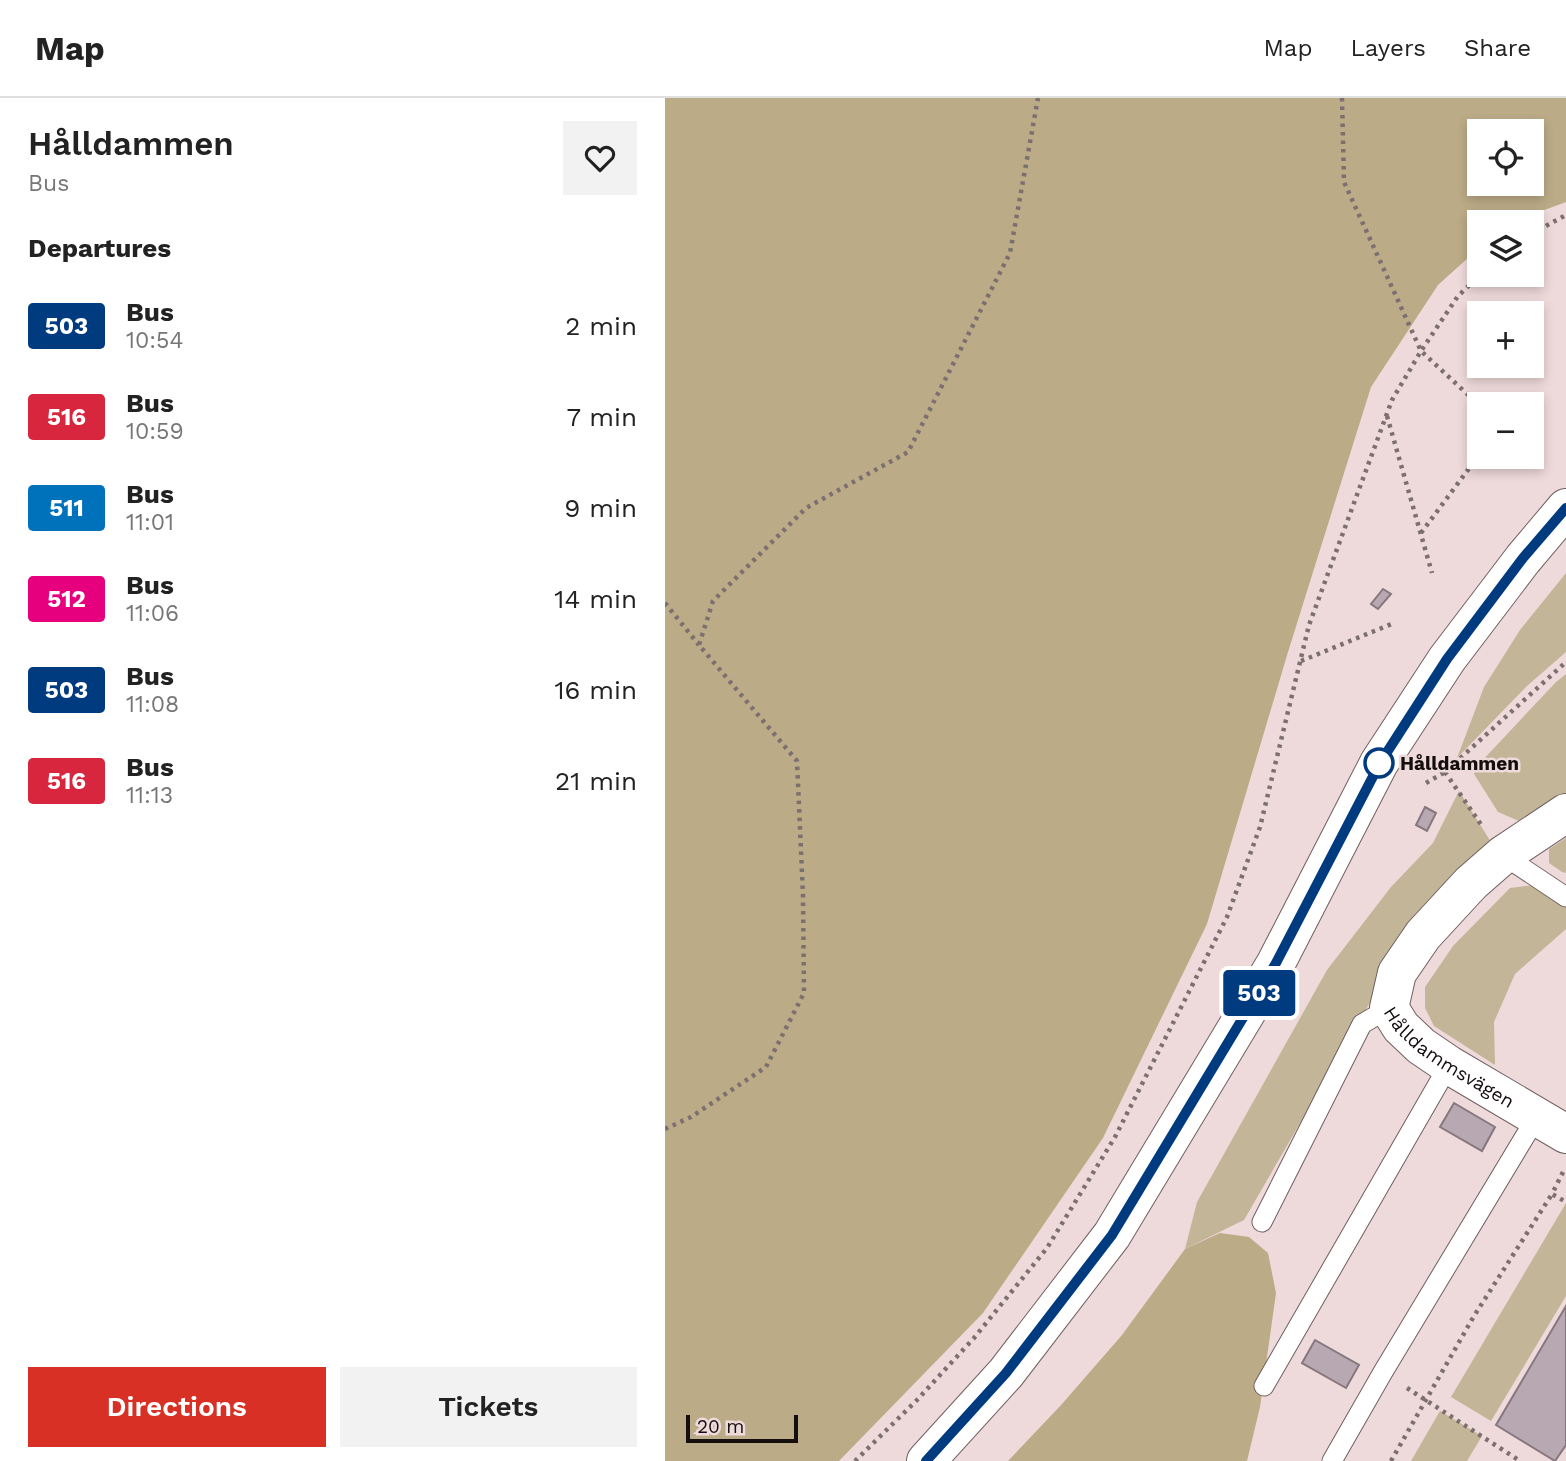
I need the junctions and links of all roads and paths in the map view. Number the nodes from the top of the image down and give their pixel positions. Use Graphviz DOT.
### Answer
graph roads {
  1 [pos="1038,98"];
  2 [pos="1342,98"];
  3 [pos="1566,215"];
  4 [pos="1544,227"];
  5 [pos="1467,287"];
  6 [pos="1421,351"];
  7 [pos="1467,394"];
  8 [pos="1386,415"];
  9 [pos="1469,469"];
  10 [pos="1566,508"];
  11 [pos="1421,534"];
  12 [pos="1432,573"];
  13 [pos="665,603"];
  14 [pos="1394,623"];
  15 [pos="699,645"];
  16 [pos="1300,661"];
  17 [pos="1566,662"];
  18 [pos="1445,772"];
  19 [pos="1426,783"];
  20 [pos="1566,813"];
  21 [pos="1503,855"];
  22 [pos="1566,897"];
  23 [pos="1389,1008"];
  24 [pos="1448,1065"];
  25 [pos="1551,1126"];
  26 [pos="665,1129"];
  27 [pos="1566,1165"];
  28 [pos="1552,1195"];
  29 [pos="1566,1202"];
  30 [pos="1262,1222"];
  31 [pos="1383,1372"];
  32 [pos="1264,1386"];
  33 [pos="1426,1401"];
  34 [pos="855,1461"];
  35 [pos="926,1461"];
  36 [pos="1332,1461"];
  37 [pos="1391,1461"];
  38 [pos="1520,1461"];
  1 -- 15 [label="path"];
  2 -- 6 [label="path"];
  3 -- 4 [label="path"];
  5 -- 6 [label="path"];
  6 -- 7 [label="path"];
  6 -- 8 [label="path"];
  8 -- 11 [label="path"];
  8 -- 16 [label="path"];
  9 -- 11 [label="path"];
  10 -- 35 [label="street"];
  11 -- 12 [label="path"];
  13 -- 15 [label="path"];
  14 -- 16 [label="path"];
  15 -- 26 [label="path"];
  16 -- 34 [label="path"];
  17 -- 18 [label="path"];
  18 -- 19 [label="path"];
  18 -- 21 [label="path"];
  20 -- 21 [label="street, Hålldammsvägen"];
  21 -- 22 [label="lane"];
  21 -- 23 [label="street, Hålldammsvägen"];
  23 -- 24 [label="street, Hålldammsvägen"];
  23 -- 30 [label="lane"];
  24 -- 25 [label="street, Hålldammsvägen"];
  24 -- 32 [label="lane"];
  25 -- 31 [label="lane"];
  27 -- 28 [label="path"];
  28 -- 29 [label="path"];
  28 -- 33 [label="path"];
  31 -- 33 [label="path"];
  31 -- 36 [label="lane"];
  33 -- 37 [label="path"];
  33 -- 38 [label="path"];
}
